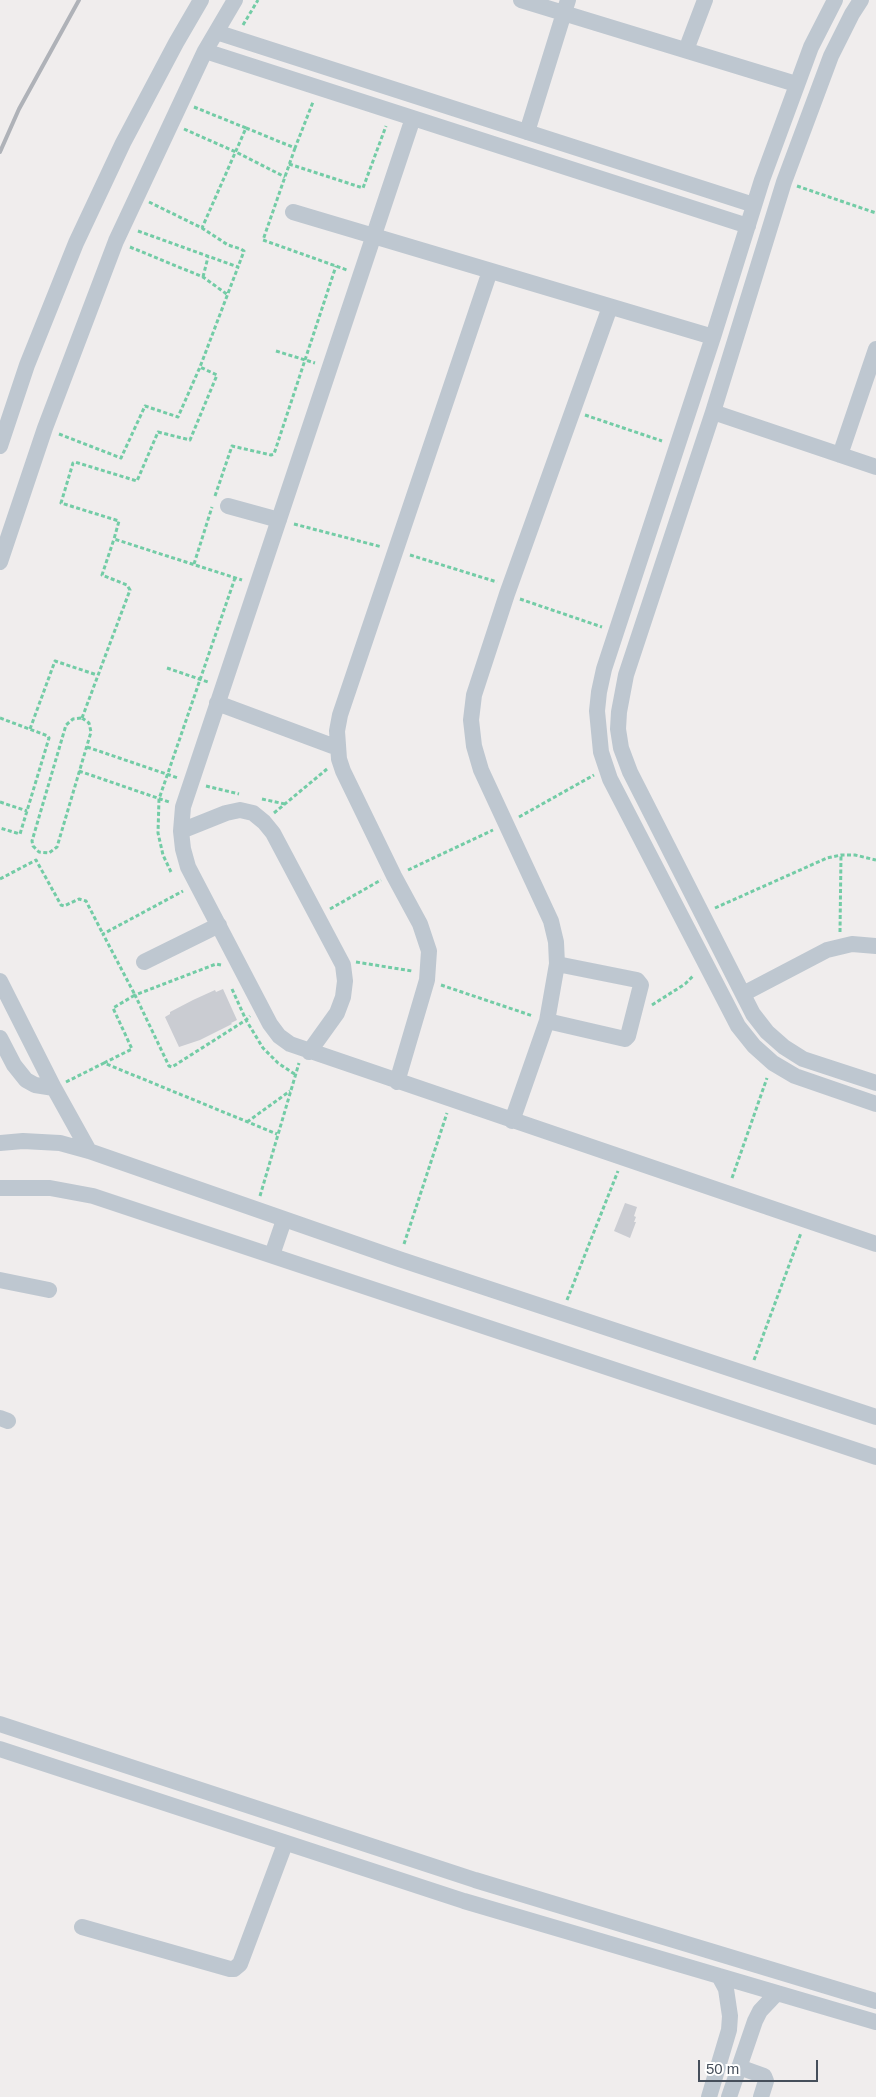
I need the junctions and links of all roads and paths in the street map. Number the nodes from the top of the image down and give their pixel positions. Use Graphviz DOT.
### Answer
graph roads {
  1 [pos="201,0"];
  2 [pos="235,0"];
  3 [pos="258,0"];
  4 [pos="521,0"];
  5 [pos="705,0"];
  6 [pos="835,0"];
  7 [pos="861,0"];
  8 [pos="566,7"];
  9 [pos="216,32"];
  10 [pos="235,38"];
  11 [pos="686,50"];
  12 [pos="206,51"];
  13 [pos="796,84"];
  14 [pos="318,88"];
  15 [pos="181,101"];
  16 [pos="391,111"];
  17 [pos="413,118"];
  18 [pos="170,124"];
  19 [pos="246,128"];
  20 [pos="526,132"];
  21 [pos="236,152"];
  22 [pos="772,153"];
  23 [pos="792,159"];
  24 [pos="289,164"];
  25 [pos="285,177"];
  26 [pos="784,182"];
  27 [pos="137,196"];
  28 [pos="754,206"];
  29 [pos="293,212"];
  30 [pos="876,213"];
  31 [pos="124,225"];
  32 [pos="748,226"];
  33 [pos="202,228"];
  34 [pos="374,236"];
  35 [pos="116,241"];
  36 [pos="208,257"];
  37 [pos="336,266"];
  38 [pos="238,268"];
  39 [pos="490,271"];
  40 [pos="203,277"];
  41 [pos="228,295"];
  42 [pos="610,307"];
  43 [pos="713,337"];
  44 [pos="876,350"];
  45 [pos="276,351"];
  46 [pos="305,360"];
  47 [pos="200,367"];
  48 [pos="330,367"];
  49 [pos="572,411"];
  50 [pos="713,412"];
  51 [pos="45,428"];
  52 [pos="0,446"];
  53 [pos="677,446"];
  54 [pos="840,455"];
  55 [pos="876,467"];
  56 [pos="228,506"];
  57 [pos="279,520"];
  58 [pos="647,538"];
  59 [pos="114,539"];
  60 [pos="668,545"];
  61 [pos="0,562"];
  62 [pos="194,564"];
  63 [pos="235,578"];
  64 [pos="257,585"];
  65 [pos="507,594"];
  66 [pos="616,632"];
  67 [pos="167,668"];
  68 [pos="97,675"];
  69 [pos="200,680"];
  70 [pos="223,687"];
  71 [pos="217,703"];
  72 [pos="0,718"];
  73 [pos="82,718"];
  74 [pos="30,729"];
  75 [pos="87,747"];
  76 [pos="338,754"];
  77 [pos="606,768"];
  78 [pos="80,771"];
  79 [pos="167,775"];
  80 [pos="191,783"];
  81 [pos="159,798"];
  82 [pos="0,802"];
  83 [pos="183,807"];
  84 [pos="27,811"];
  85 [pos="264,822"];
  86 [pos="506,824"];
  87 [pos="0,828"];
  88 [pos="181,830"];
  89 [pos="668,846"];
  90 [pos="39,852"];
  91 [pos="649,854"];
  92 [pos="841,855"];
  93 [pos="36,860"];
  94 [pos="876,860"];
  95 [pos="393,875"];
  96 [pos="174,877"];
  97 [pos="0,879"];
  98 [pos="177,884"];
  99 [pos="181,892"];
  100 [pos="703,914"];
  101 [pos="318,916"];
  102 [pos="219,925"];
  103 [pos="103,934"];
  104 [pos="840,946"];
  105 [pos="876,946"];
  106 [pos="340,959"];
  107 [pos="144,962"];
  108 [pos="706,963"];
  109 [pos="557,964"];
  110 [pos="222,966"];
  111 [pos="427,977"];
  112 [pos="0,981"];
  113 [pos="230,984"];
  114 [pos="743,994"];
  115 [pos="260,1004"];
  116 [pos="634,1014"];
  117 [pos="246,1020"];
  118 [pos="547,1021"];
  119 [pos="0,1038"];
  120 [pos="306,1051"];
  121 [pos="773,1063"];
  122 [pos="296,1075"];
  123 [pos="397,1082"];
  124 [pos="872,1082"];
  125 [pos="54,1088"];
  126 [pos="291,1091"];
  127 [pos="451,1100"];
  128 [pos="869,1102"];
  129 [pos="512,1121"];
  130 [pos="247,1122"];
  131 [pos="277,1134"];
  132 [pos="0,1143"];
  133 [pos="89,1151"];
  134 [pos="623,1158"];
  135 [pos="0,1188"];
  136 [pos="726,1194"];
  137 [pos="257,1209"];
  138 [pos="284,1220"];
  139 [pos="806,1221"];
  140 [pos="876,1244"];
  141 [pos="272,1255"];
  142 [pos="399,1259"];
  143 [pos="0,1280"];
  144 [pos="49,1290"];
  145 [pos="562,1313"];
  146 [pos="749,1375"];
  147 [pos="876,1417"];
  148 [pos="876,1457"];
  149 [pos="0,1724"];
  150 [pos="68,1746"];
  151 [pos="0,1749"];
  152 [pos="61,1769"];
  153 [pos="285,1844"];
  154 [pos="82,1927"];
  155 [pos="719,1976"];
  156 [pos="846,1992"];
  157 [pos="777,1993"];
  158 [pos="876,2001"];
  159 [pos="840,2012"];
  160 [pos="876,2022"];
  161 [pos="739,2067"];
  162 [pos="708,2097"];
  163 [pos="729,2097"];
  164 [pos="761,2097"];
  1 -- 52 [label="street"];
  2 -- 9 [label="street"];
  3 -- 10 [label="path"];
  4 -- 8 [label="street"];
  5 -- 11 [label="street"];
  6 -- 13 [label="street"];
  7 -- 23 [label="street"];
  8 -- 11 [label="street"];
  8 -- 20 [label="street"];
  9 -- 10 [label="street"];
  9 -- 12 [label="street"];
  10 -- 20 [label="street"];
  11 -- 13 [label="street"];
  12 -- 14 [label="street"];
  12 -- 15 [label="street"];
  13 -- 22 [label="street"];
  14 -- 16 [label="street"];
  14 -- 19 [label="path"];
  15 -- 18 [label="street"];
  15 -- 19 [label="path"];
  16 -- 17 [label="street"];
  16 -- 24 [label="path"];
  17 -- 32 [label="street"];
  17 -- 34 [label="street"];
  18 -- 21 [label="path"];
  18 -- 27 [label="street"];
  19 -- 21 [label="path"];
  20 -- 28 [label="street"];
  21 -- 25 [label="path"];
  21 -- 33 [label="path"];
  22 -- 23 [label="street"];
  22 -- 28 [label="street"];
  23 -- 26 [label="street"];
  26 -- 30 [label="path"];
  26 -- 50 [label="street"];
  27 -- 31 [label="street"];
  27 -- 33 [label="path"];
  28 -- 32 [label="street"];
  29 -- 34 [label="street"];
  31 -- 35 [label="street"];
  31 -- 36 [label="path"];
  32 -- 43 [label="street"];
  33 -- 38 [label="path"];
  34 -- 39 [label="street"];
  34 -- 48 [label="street"];
  35 -- 40 [label="path"];
  35 -- 51 [label="street"];
  36 -- 38 [label="path"];
  36 -- 40 [label="path"];
  37 -- 46 [label="path"];
  38 -- 41 [label="path"];
  39 -- 42 [label="street"];
  39 -- 76 [label="street"];
  40 -- 41 [label="path"];
  41 -- 47 [label="path"];
  42 -- 43 [label="street"];
  42 -- 49 [label="street"];
  43 -- 53 [label="street"];
  44 -- 54 [label="street"];
  45 -- 46 [label="path"];
  46 -- 48 [label="path"];
  46 -- 62 [label="path"];
  47 -- 51 [label="path"];
  47 -- 59 [label="path"];
  48 -- 57 [label="street"];
  49 -- 53 [label="path"];
  49 -- 65 [label="street"];
  50 -- 54 [label="street"];
  50 -- 60 [label="street"];
  51 -- 61 [label="street"];
  53 -- 58 [label="street"];
  54 -- 55 [label="street"];
  56 -- 57 [label="street"];
  57 -- 64 [label="street"];
  58 -- 60 [label="street"];
  58 -- 66 [label="street"];
  59 -- 62 [label="path"];
  59 -- 68 [label="path"];
  60 -- 89 [label="street"];
  62 -- 63 [label="path"];
  63 -- 64 [label="path"];
  63 -- 69 [label="path"];
  64 -- 70 [label="street"];
  65 -- 66 [label="path"];
  65 -- 86 [label="street"];
  66 -- 77 [label="street"];
  67 -- 69 [label="path"];
  68 -- 73 [label="path"];
  68 -- 74 [label="path"];
  69 -- 70 [label="path"];
  69 -- 79 [label="path"];
  70 -- 71 [label="street"];
  71 -- 76 [label="street"];
  71 -- 80 [label="street"];
  72 -- 74 [label="path"];
  73 -- 75 [label="path"];
  73 -- 90 [label="path"];
  74 -- 84 [label="path"];
  75 -- 78 [label="path"];
  75 -- 79 [label="path"];
  76 -- 85 [label="path"];
  76 -- 95 [label="street"];
  77 -- 86 [label="path"];
  77 -- 91 [label="street"];
  78 -- 81 [label="path"];
  78 -- 90 [label="path"];
  79 -- 80 [label="path"];
  79 -- 81 [label="path"];
  80 -- 83 [label="street"];
  81 -- 83 [label="path"];
  81 -- 96 [label="path"];
  82 -- 84 [label="path"];
  83 -- 88 [label="street"];
  84 -- 87 [label="path"];
  85 -- 88 [label="street"];
  85 -- 101 [label="street"];
  86 -- 95 [label="path"];
  86 -- 109 [label="street"];
  88 -- 102 [label="street"];
  89 -- 91 [label="street"];
  89 -- 100 [label="street"];
  90 -- 93 [label="path"];
  91 -- 108 [label="street"];
  92 -- 94 [label="path"];
  92 -- 100 [label="path"];
  92 -- 104 [label="path"];
  93 -- 97 [label="path"];
  93 -- 103 [label="path"];
  95 -- 101 [label="path"];
  95 -- 111 [label="street"];
  98 -- 99 [label="path"];
  100 -- 114 [label="street"];
  101 -- 106 [label="street"];
  102 -- 107 [label="street"];
  102 -- 115 [label="street"];
  104 -- 105 [label="street"];
  104 -- 114 [label="street"];
  106 -- 111 [label="path"];
  106 -- 120 [label="street"];
  108 -- 116 [label="path"];
  108 -- 121 [label="street"];
  109 -- 116 [label="street"];
  109 -- 118 [label="street"];
  110 -- 117 [label="path"];
  111 -- 118 [label="path"];
  111 -- 123 [label="street"];
  112 -- 125 [label="street"];
  113 -- 117 [label="path"];
  114 -- 124 [label="street"];
  115 -- 117 [label="path"];
  115 -- 120 [label="street"];
  116 -- 118 [label="street"];
  117 -- 122 [label="path"];
  118 -- 129 [label="street"];
  119 -- 125 [label="street"];
  120 -- 122 [label="path"];
  120 -- 123 [label="street"];
  121 -- 128 [label="street"];
  121 -- 136 [label="path"];
  122 -- 126 [label="path"];
  123 -- 127 [label="street"];
  124 -- 128 [label="street"];
  125 -- 130 [label="path"];
  125 -- 133 [label="street"];
  126 -- 130 [label="path"];
  126 -- 131 [label="path"];
  127 -- 129 [label="street"];
  127 -- 142 [label="path"];
  129 -- 134 [label="street"];
  130 -- 131 [label="path"];
  131 -- 137 [label="path"];
  132 -- 133 [label="street"];
  133 -- 137 [label="street"];
  134 -- 136 [label="street"];
  134 -- 145 [label="path"];
  135 -- 141 [label="street"];
  136 -- 139 [label="street"];
  137 -- 138 [label="street"];
  138 -- 141 [label="street"];
  138 -- 142 [label="street"];
  139 -- 140 [label="street"];
  139 -- 146 [label="path"];
  141 -- 148 [label="street"];
  142 -- 145 [label="street"];
  143 -- 144 [label="street"];
  145 -- 146 [label="street"];
  146 -- 147 [label="street"];
  149 -- 150 [label="street"];
  150 -- 152 [label="street"];
  150 -- 156 [label="street"];
  151 -- 152 [label="street"];
  152 -- 153 [label="street"];
  153 -- 154 [label="street"];
  153 -- 155 [label="street"];
  155 -- 157 [label="street"];
  155 -- 162 [label="street"];
  156 -- 158 [label="street"];
  156 -- 159 [label="street"];
  157 -- 159 [label="street"];
  157 -- 161 [label="street"];
  159 -- 160 [label="street"];
  161 -- 163 [label="street"];
  161 -- 164 [label="street"];
}
